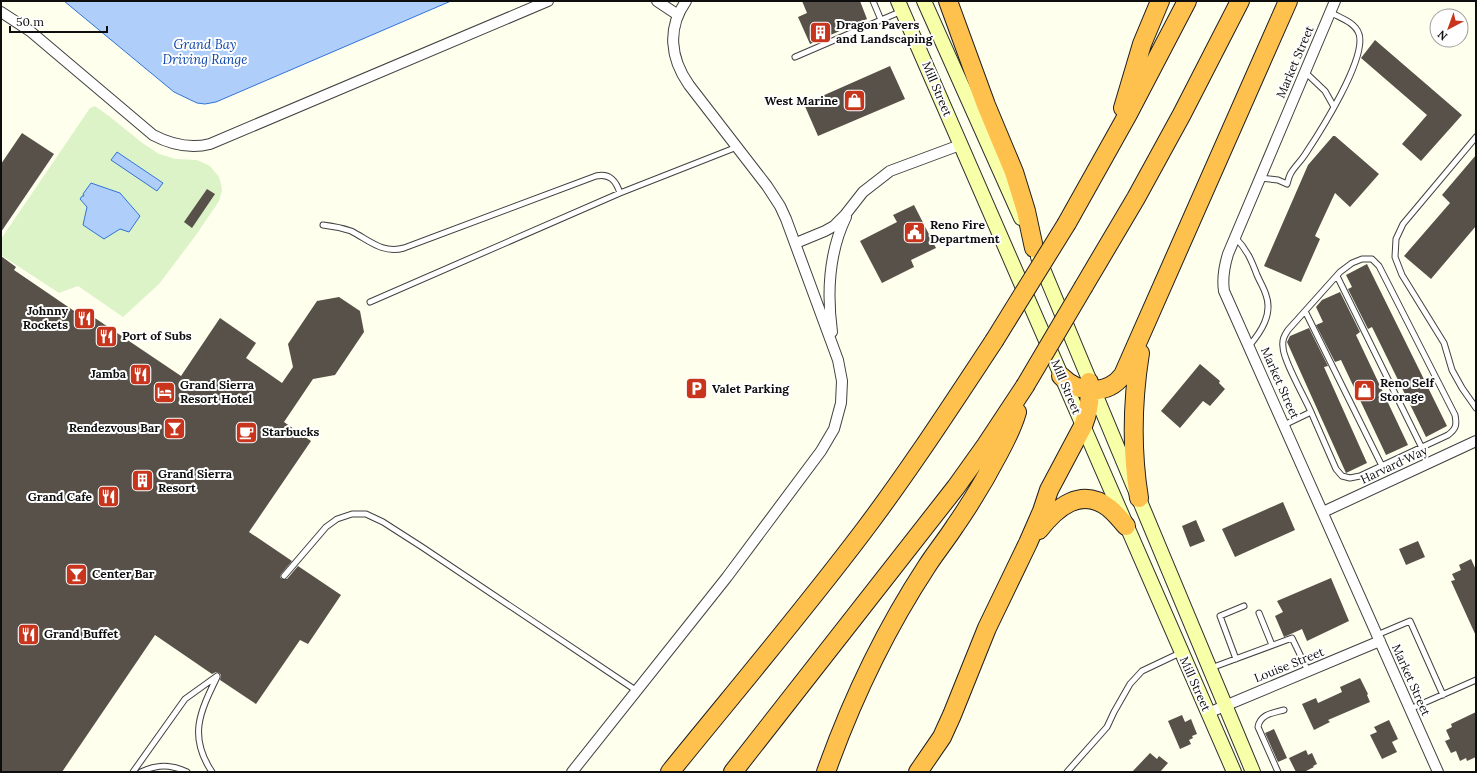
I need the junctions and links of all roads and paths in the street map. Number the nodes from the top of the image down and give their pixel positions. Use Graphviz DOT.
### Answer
graph roads {
  1 [pos="548,1"];
  2 [pos="656,1"];
  3 [pos="686,1"];
  4 [pos="872,1"];
  5 [pos="924,1"];
  6 [pos="948,1"];
  7 [pos="1160,1"];
  8 [pos="1187,1"];
  9 [pos="1240,1"];
  10 [pos="1288,1"];
  11 [pos="1335,1"];
  12 [pos="900,6"];
  13 [pos="1,12"];
  14 [pos="1330,12"];
  15 [pos="678,15"];
  16 [pos="881,20"];
  17 [pos="795,57"];
  18 [pos="1305,72"];
  19 [pos="1334,107"];
  20 [pos="1476,137"];
  21 [pos="960,145"];
  22 [pos="737,147"];
  23 [pos="1100,165"];
  24 [pos="1260,178"];
  25 [pos="620,193"];
  26 [pos="856,201"];
  27 [pos="323,224"];
  28 [pos="1235,237"];
  29 [pos="796,243"];
  30 [pos="1034,248"];
  31 [pos="1337,276"];
  32 [pos="370,302"];
  33 [pos="1152,308"];
  34 [pos="1305,311"];
  35 [pos="1249,346"];
  36 [pos="838,360"];
  37 [pos="1061,376"];
  38 [pos="1024,387"];
  39 [pos="1091,388"];
  40 [pos="1475,405"];
  41 [pos="1311,412"];
  42 [pos="1284,425"];
  43 [pos="1083,426"];
  44 [pos="1476,441"];
  45 [pos="1422,448"];
  46 [pos="1382,466"];
  47 [pos="1138,498"];
  48 [pos="1323,512"];
  49 [pos="1126,526"];
  50 [pos="1028,543"];
  51 [pos="284,576"];
  52 [pos="1244,606"];
  53 [pos="1259,613"];
  54 [pos="1378,638"];
  55 [pos="1272,645"];
  56 [pos="1181,652"];
  57 [pos="1236,659"];
  58 [pos="1209,668"];
  59 [pos="1308,671"];
  60 [pos="1476,680"];
  61 [pos="637,691"];
  62 [pos="1444,694"];
  63 [pos="1225,706"];
  64 [pos="1410,709"];
  65 [pos="1284,710"];
  66 [pos="1208,713"];
  67 [pos="1230,770"];
  68 [pos="133,772"];
  69 [pos="140,772"];
  70 [pos="187,772"];
  71 [pos="212,772"];
  72 [pos="572,772"];
  73 [pos="670,772"];
  74 [pos="733,772"];
  75 [pos="826,772"];
  76 [pos="918,772"];
  77 [pos="1067,772"];
  78 [pos="1253,772"];
  79 [pos="1278,772"];
  80 [pos="1438,772"];
  1 -- 13 [label="street"];
  2 -- 15 [label="street"];
  3 -- 15 [label="street"];
  4 -- 16 [label="lane"];
  5 -- 30 [label="main road, Mill Street"];
  6 -- 30 [label="highway"];
  7 -- 23 [label="highway"];
  8 -- 23 [label="highway"];
  9 -- 38 [label="highway, bridge"];
  10 -- 33 [label="highway"];
  11 -- 14 [label="street, Market Street"];
  12 -- 16 [label="lane"];
  12 -- 21 [label="main road, Mill Street"];
  14 -- 18 [label="street, Market Street"];
  14 -- 19 [label="lane"];
  15 -- 22 [label="street"];
  16 -- 17 [label="lane"];
  18 -- 19 [label="lane"];
  18 -- 24 [label="street, Market Street"];
  19 -- 24 [label="lane"];
  20 -- 40 [label="lane"];
  21 -- 26 [label="street"];
  21 -- 37 [label="main road, Mill Street"];
  22 -- 25 [label="lane"];
  22 -- 29 [label="street"];
  23 -- 73 [label="highway, bridge"];
  24 -- 28 [label="street, Market Street"];
  25 -- 27 [label="lane"];
  25 -- 32 [label="lane"];
  26 -- 29 [label="street"];
  26 -- 36 [label="street"];
  28 -- 35 [label="street, Market Street"];
  28 -- 35 [label="lane"];
  29 -- 36 [label="street"];
  30 -- 39 [label="main road, Mill Street"];
  31 -- 34 [label="lane"];
  31 -- 45 [label="lane"];
  31 -- 45 [label="lane"];
  33 -- 39 [label="highway"];
  33 -- 47 [label="highway"];
  34 -- 41 [label="lane"];
  34 -- 46 [label="lane"];
  35 -- 42 [label="street, Market Street"];
  36 -- 61 [label="street"];
  37 -- 39 [label="highway"];
  37 -- 43 [label="main road, Mill Street"];
  38 -- 74 [label="highway"];
  38 -- 75 [label="highway"];
  39 -- 43 [label="highway"];
  39 -- 47 [label="main road, Mill Street"];
  41 -- 42 [label="lane"];
  41 -- 46 [label="lane"];
  42 -- 48 [label="street, Market Street"];
  43 -- 49 [label="main road, Mill Street"];
  43 -- 50 [label="highway"];
  44 -- 48 [label="street, Harvard Way"];
  45 -- 46 [label="lane"];
  47 -- 58 [label="main road, Mill Street"];
  48 -- 54 [label="street, Market Street"];
  49 -- 50 [label="highway"];
  49 -- 56 [label="main road, Mill Street"];
  50 -- 76 [label="highway"];
  51 -- 61 [label="lane"];
  52 -- 57 [label="lane"];
  53 -- 55 [label="lane"];
  54 -- 59 [label="street, Louise Street"];
  54 -- 62 [label="lane"];
  54 -- 64 [label="street, Market Street"];
  55 -- 57 [label="lane"];
  55 -- 59 [label="lane"];
  56 -- 66 [label="main road, Mill Street"];
  56 -- 77 [label="lane"];
  57 -- 58 [label="lane"];
  58 -- 63 [label="main road, Mill Street"];
  59 -- 63 [label="street, Louise Street"];
  60 -- 62 [label="lane"];
  61 -- 72 [label="street"];
  62 -- 64 [label="lane"];
  63 -- 66 [label="street, Louise Street"];
  63 -- 78 [label="main road, Mill Street"];
  64 -- 80 [label="street, Market Street"];
  65 -- 79 [label="lane"];
  66 -- 67 [label="main road, Mill Street"];
  68 -- 71 [label="lane"];
  69 -- 70 [label="lane"];
}
